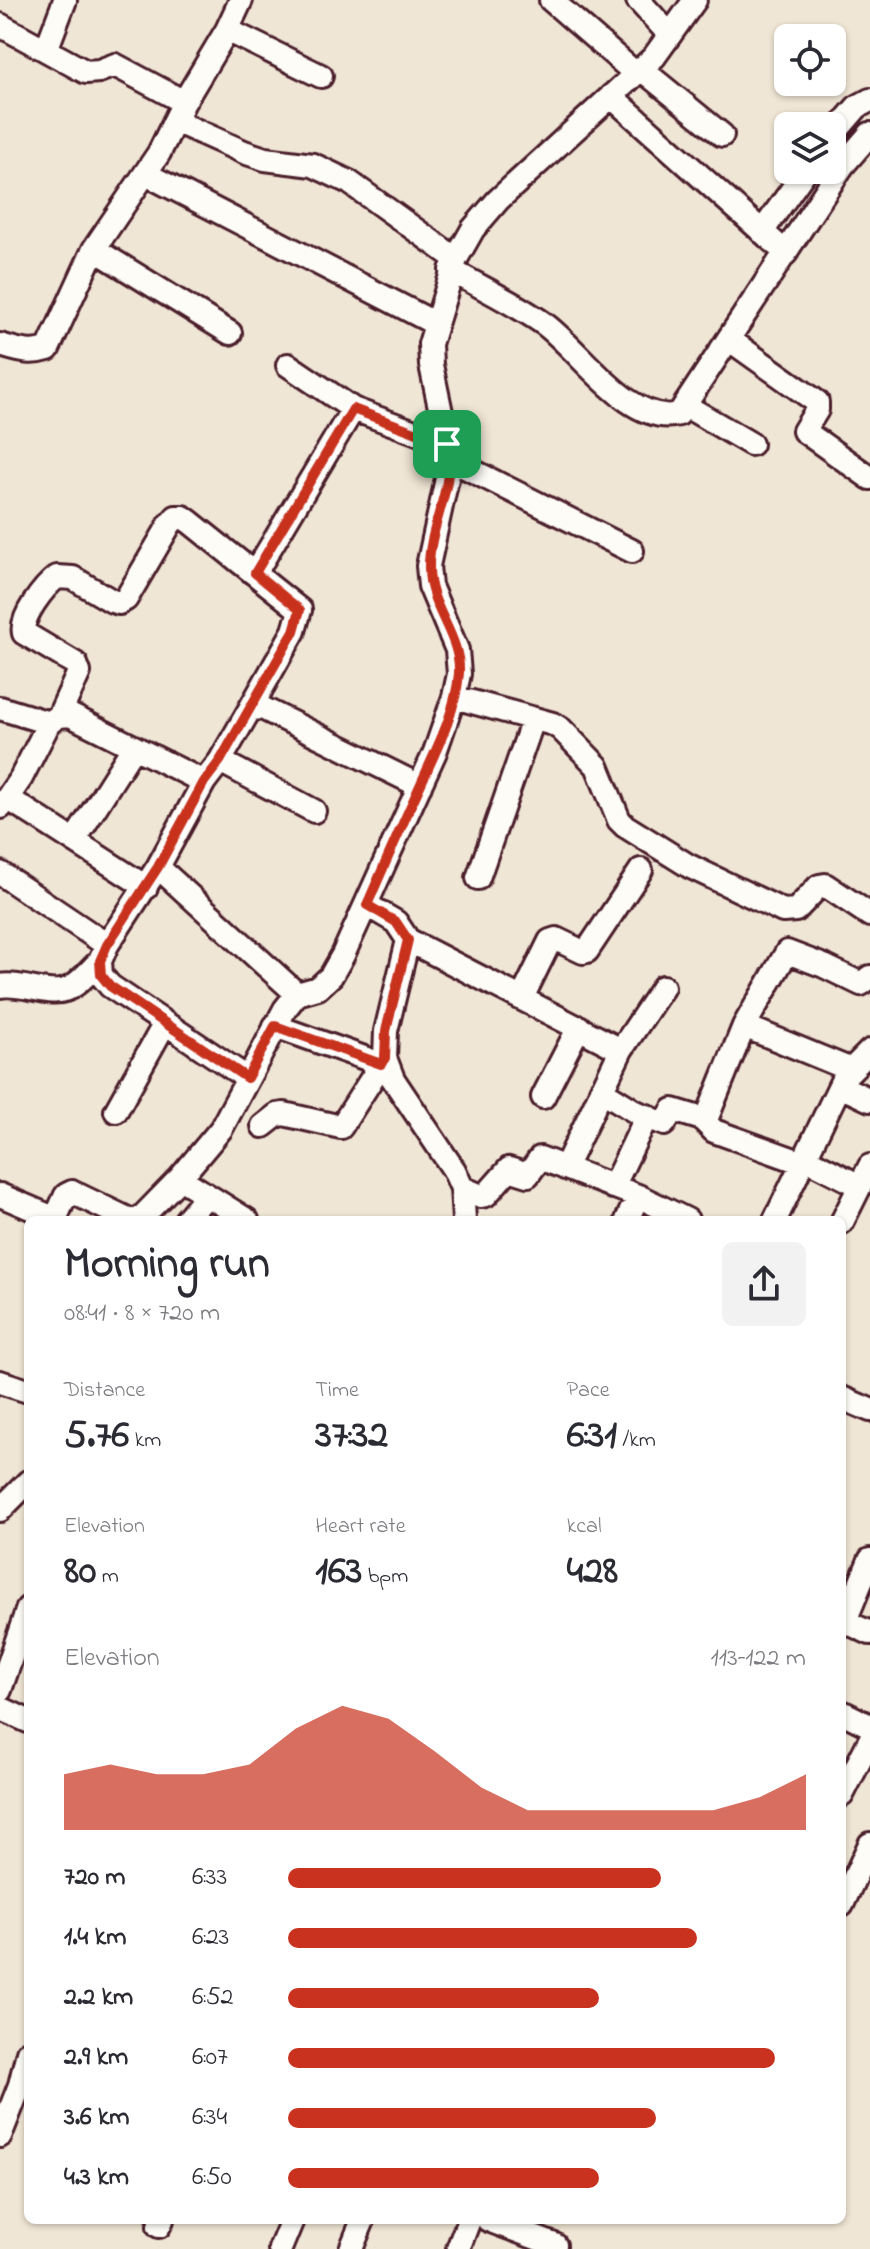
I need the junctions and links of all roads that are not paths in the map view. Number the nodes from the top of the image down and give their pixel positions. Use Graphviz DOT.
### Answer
graph roads {
  1 [pos="65,0"];
  2 [pos="241,0"];
  3 [pos="551,0"];
  4 [pos="638,0"];
  5 [pos="695,0"];
  6 [pos="0,25"];
  7 [pos="227,30"];
  8 [pos="670,35"];
  9 [pos="46,50"];
  10 [pos="638,72"];
  11 [pos="321,76"];
  12 [pos="611,96"];
  13 [pos="870,100"];
  14 [pos="179,112"];
  15 [pos="846,120"];
  16 [pos="870,134"];
  17 [pos="722,135"];
  18 [pos="146,174"];
  19 [pos="796,184"];
  20 [pos="762,232"];
  21 [pos="94,249"];
  22 [pos="786,253"];
  23 [pos="453,265"];
  24 [pos="434,323"];
  25 [pos="230,333"];
  26 [pos="730,340"];
  27 [pos="0,345"];
  28 [pos="288,365"];
  29 [pos="686,406"];
  30 [pos="353,409"];
  31 [pos="751,444"];
  32 [pos="449,452"];
  33 [pos="870,478"];
  34 [pos="632,551"];
  35 [pos="255,573"];
  36 [pos="454,697"];
  37 [pos="0,708"];
  38 [pos="250,709"];
  39 [pos="54,720"];
  40 [pos="533,720"];
  41 [pos="133,748"];
  42 [pos="220,761"];
  43 [pos="204,782"];
  44 [pos="420,786"];
  45 [pos="4,804"];
  46 [pos="314,811"];
  47 [pos="74,841"];
  48 [pos="158,867"];
  49 [pos="641,870"];
  50 [pos="0,873"];
  51 [pos="478,878"];
  52 [pos="146,887"];
  53 [pos="367,905"];
  54 [pos="870,915"];
  55 [pos="408,940"];
  56 [pos="103,953"];
  57 [pos="870,977"];
  58 [pos="0,986"];
  59 [pos="663,987"];
  60 [pos="297,994"];
  61 [pos="522,998"];
  62 [pos="165,1023"];
  63 [pos="275,1026"];
  64 [pos="744,1026"];
  65 [pos="579,1027"];
  66 [pos="621,1050"];
  67 [pos="870,1051"];
  68 [pos="383,1061"];
  69 [pos="247,1078"];
  70 [pos="844,1078"];
  71 [pos="601,1090"];
  72 [pos="543,1097"];
  73 [pos="870,1100"];
  74 [pos="116,1111"];
  75 [pos="647,1116"];
  76 [pos="703,1120"];
  77 [pos="263,1126"];
  78 [pos="804,1160"];
  79 [pos="565,1168"];
  80 [pos="865,1176"];
  81 [pos="180,1178"];
  82 [pos="613,1187"];
  83 [pos="462,1188"];
  84 [pos="0,1195"];
  85 [pos="206,1196"];
  86 [pos="638,1196"];
  87 [pos="49,1216"];
  88 [pos="49,1216"];
  89 [pos="122,1216"];
  90 [pos="143,1216"];
  91 [pos="189,1216"];
  92 [pos="240,1216"];
  93 [pos="464,1216"];
  94 [pos="629,1216"];
  95 [pos="679,1216"];
  96 [pos="777,1216"];
  97 [pos="845,1216"];
  98 [pos="0,1382"];
  99 [pos="24,1390"];
  100 [pos="846,1400"];
  101 [pos="870,1410"];
  102 [pos="24,1486"];
  103 [pos="1,1508"];
  104 [pos="870,1560"];
  105 [pos="846,1613"];
  106 [pos="24,1620"];
  107 [pos="846,1621"];
  108 [pos="870,1633"];
  109 [pos="0,1690"];
  110 [pos="0,1708"];
  111 [pos="846,1714"];
  112 [pos="24,1719"];
  113 [pos="870,1726"];
  114 [pos="870,1740"];
  115 [pos="846,1787"];
  116 [pos="870,1844"];
  117 [pos="855,1880"];
  118 [pos="24,2081"];
  119 [pos="0,2136"];
  120 [pos="290,2224"];
  121 [pos="361,2224"];
  122 [pos="467,2224"];
  123 [pos="499,2224"];
  124 [pos="555,2245"];
  125 [pos="280,2249"];
  126 [pos="351,2249"];
  127 [pos="458,2249"];
  1 -- 9 [label="street"];
  2 -- 7 [label="street"];
  3 -- 10 [label="street"];
  4 -- 8 [label="street"];
  5 -- 8 [label="street"];
  6 -- 9 [label="street"];
  7 -- 11 [label="street"];
  7 -- 14 [label="street"];
  8 -- 10 [label="street"];
  9 -- 14 [label="street"];
  10 -- 12 [label="street"];
  10 -- 17 [label="street"];
  12 -- 20 [label="street"];
  12 -- 23 [label="street"];
  13 -- 15 [label="street"];
  14 -- 18 [label="street"];
  14 -- 23 [label="street"];
  16 -- 22 [label="street"];
  18 -- 21 [label="street"];
  18 -- 24 [label="street"];
  19 -- 20 [label="street"];
  20 -- 22 [label="street"];
  21 -- 25 [label="street"];
  21 -- 27 [label="street"];
  22 -- 26 [label="street"];
  23 -- 24 [label="street"];
  23 -- 29 [label="street"];
  24 -- 32 [label="street"];
  26 -- 29 [label="street"];
  26 -- 33 [label="street"];
  28 -- 30 [label="street"];
  29 -- 31 [label="street"];
  30 -- 32 [label="street"];
  30 -- 35 [label="street"];
  32 -- 34 [label="street"];
  32 -- 36 [label="street"];
  35 -- 38 [label="street"];
  35 -- 39 [label="street"];
  36 -- 40 [label="street"];
  36 -- 44 [label="street"];
  37 -- 39 [label="street"];
  38 -- 42 [label="street"];
  38 -- 44 [label="street"];
  39 -- 41 [label="street"];
  39 -- 45 [label="street"];
  40 -- 51 [label="street"];
  40 -- 54 [label="street"];
  41 -- 43 [label="street"];
  41 -- 47 [label="street"];
  42 -- 43 [label="street"];
  42 -- 46 [label="street"];
  43 -- 48 [label="street"];
  44 -- 53 [label="street"];
  45 -- 47 [label="street"];
  47 -- 52 [label="street"];
  48 -- 52 [label="street"];
  48 -- 60 [label="street"];
  49 -- 61 [label="street"];
  50 -- 56 [label="street"];
  52 -- 56 [label="street"];
  53 -- 55 [label="street"];
  53 -- 60 [label="street"];
  55 -- 61 [label="street"];
  55 -- 68 [label="street"];
  56 -- 58 [label="street"];
  56 -- 62 [label="street"];
  57 -- 64 [label="street"];
  59 -- 66 [label="street"];
  60 -- 63 [label="street"];
  61 -- 65 [label="street"];
  62 -- 69 [label="street"];
  62 -- 74 [label="street"];
  63 -- 68 [label="street"];
  63 -- 69 [label="street"];
  64 -- 70 [label="street"];
  64 -- 76 [label="street"];
  65 -- 66 [label="street"];
  65 -- 72 [label="street"];
  66 -- 71 [label="street"];
  67 -- 70 [label="street"];
  68 -- 77 [label="street"];
  68 -- 83 [label="street"];
  69 -- 81 [label="street"];
  70 -- 73 [label="street"];
  70 -- 78 [label="street"];
  71 -- 75 [label="street"];
  71 -- 79 [label="street"];
  75 -- 76 [label="street"];
  75 -- 82 [label="street"];
  76 -- 78 [label="street"];
  78 -- 80 [label="street"];
  78 -- 96 [label="street"];
  79 -- 82 [label="street"];
  79 -- 83 [label="street"];
  80 -- 97 [label="street"];
  81 -- 85 [label="street"];
  81 -- 90 [label="street"];
  82 -- 86 [label="street"];
  83 -- 93 [label="street"];
  84 -- 87 [label="street"];
  85 -- 91 [label="street"];
  85 -- 92 [label="street"];
  86 -- 94 [label="street"];
  86 -- 95 [label="street"];
  88 -- 89 [label="street"];
  98 -- 99 [label="street"];
  100 -- 101 [label="street"];
  102 -- 103 [label="street"];
  104 -- 105 [label="street"];
  106 -- 109 [label="street"];
  107 -- 108 [label="street"];
  110 -- 112 [label="street"];
  111 -- 113 [label="street"];
  114 -- 115 [label="street"];
  116 -- 117 [label="street"];
  118 -- 119 [label="street"];
  120 -- 125 [label="street"];
  121 -- 126 [label="street"];
  122 -- 127 [label="street"];
  123 -- 124 [label="street"];
}
